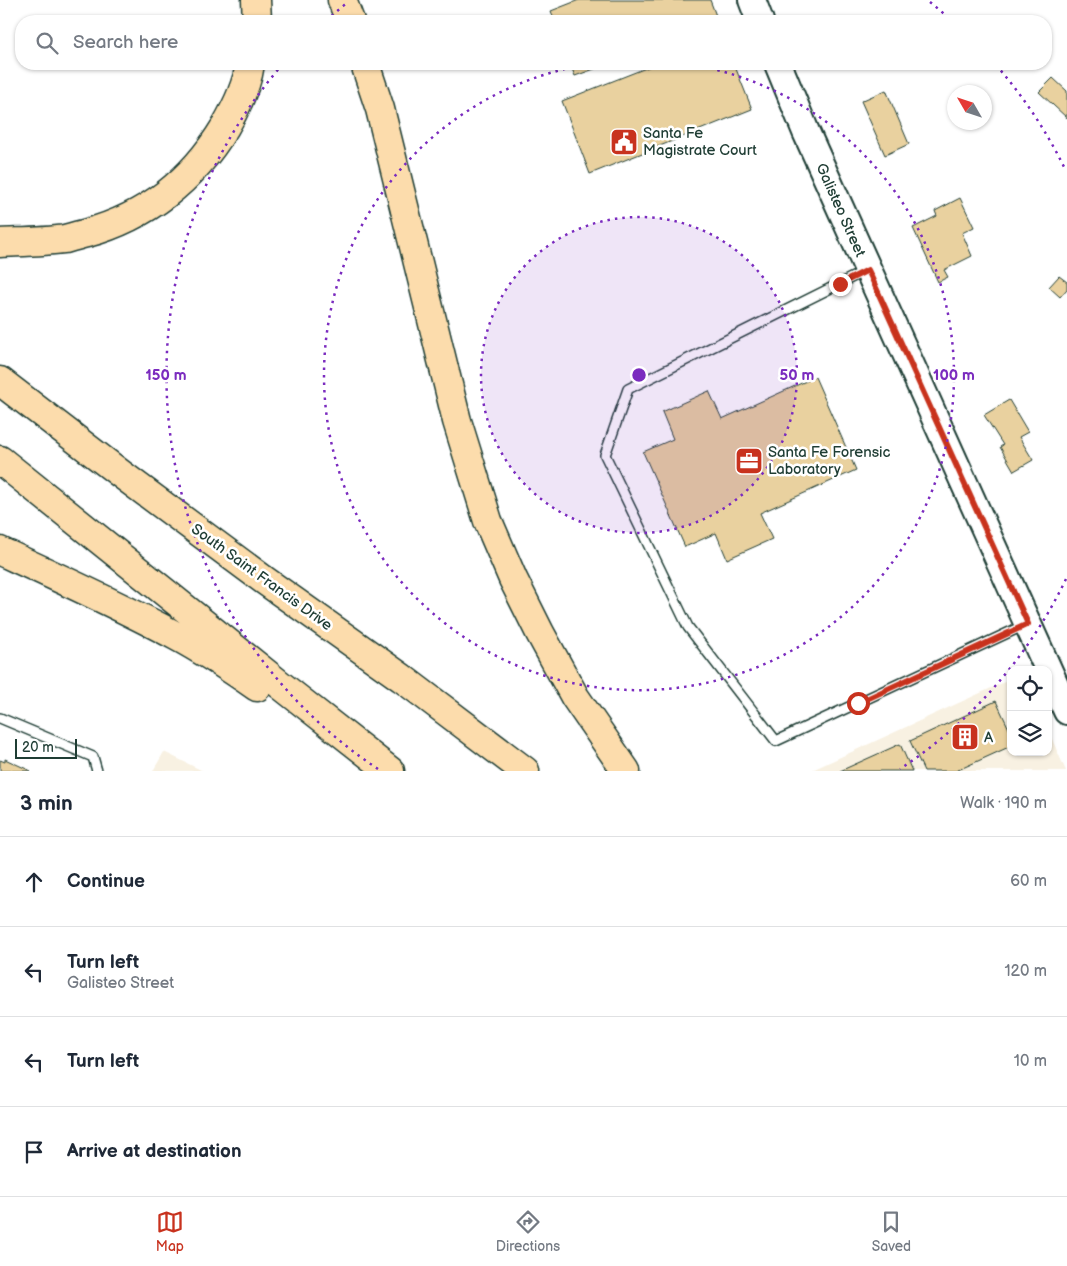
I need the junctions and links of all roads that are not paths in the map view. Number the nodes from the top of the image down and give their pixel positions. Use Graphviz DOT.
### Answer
graph roads {
  1 [pos="256,0"];
  2 [pos="342,0"];
  3 [pos="752,0"];
  4 [pos="257,15"];
  5 [pos="348,15"];
  6 [pos="758,15"];
  7 [pos="248,70"];
  8 [pos="367,70"];
  9 [pos="780,70"];
  10 [pos="0,243"];
  11 [pos="868,270"];
  12 [pos="0,381"];
  13 [pos="0,460"];
  14 [pos="0,551"];
  15 [pos="1028,624"];
  16 [pos="1067,711"];
  17 [pos="0,718"];
  18 [pos="97,771"];
  19 [pos="389,771"];
  20 [pos="525,771"];
  21 [pos="626,771"];
  1 -- 4 [label="highway"];
  2 -- 5 [label="highway"];
  3 -- 6 [label="street"];
  7 -- 10 [label="highway"];
  8 -- 21 [label="highway"];
  9 -- 11 [label="street, Galisteo Street"];
  11 -- 15 [label="street, Galisteo Street"];
  11 -- 15 [label="lane"];
  12 -- 20 [label="highway, South Saint Francis Drive"];
  13 -- 19 [label="highway"];
  14 -- 19 [label="highway"];
  15 -- 16 [label="street, Galisteo Street"];
  17 -- 18 [label="lane"];
}
